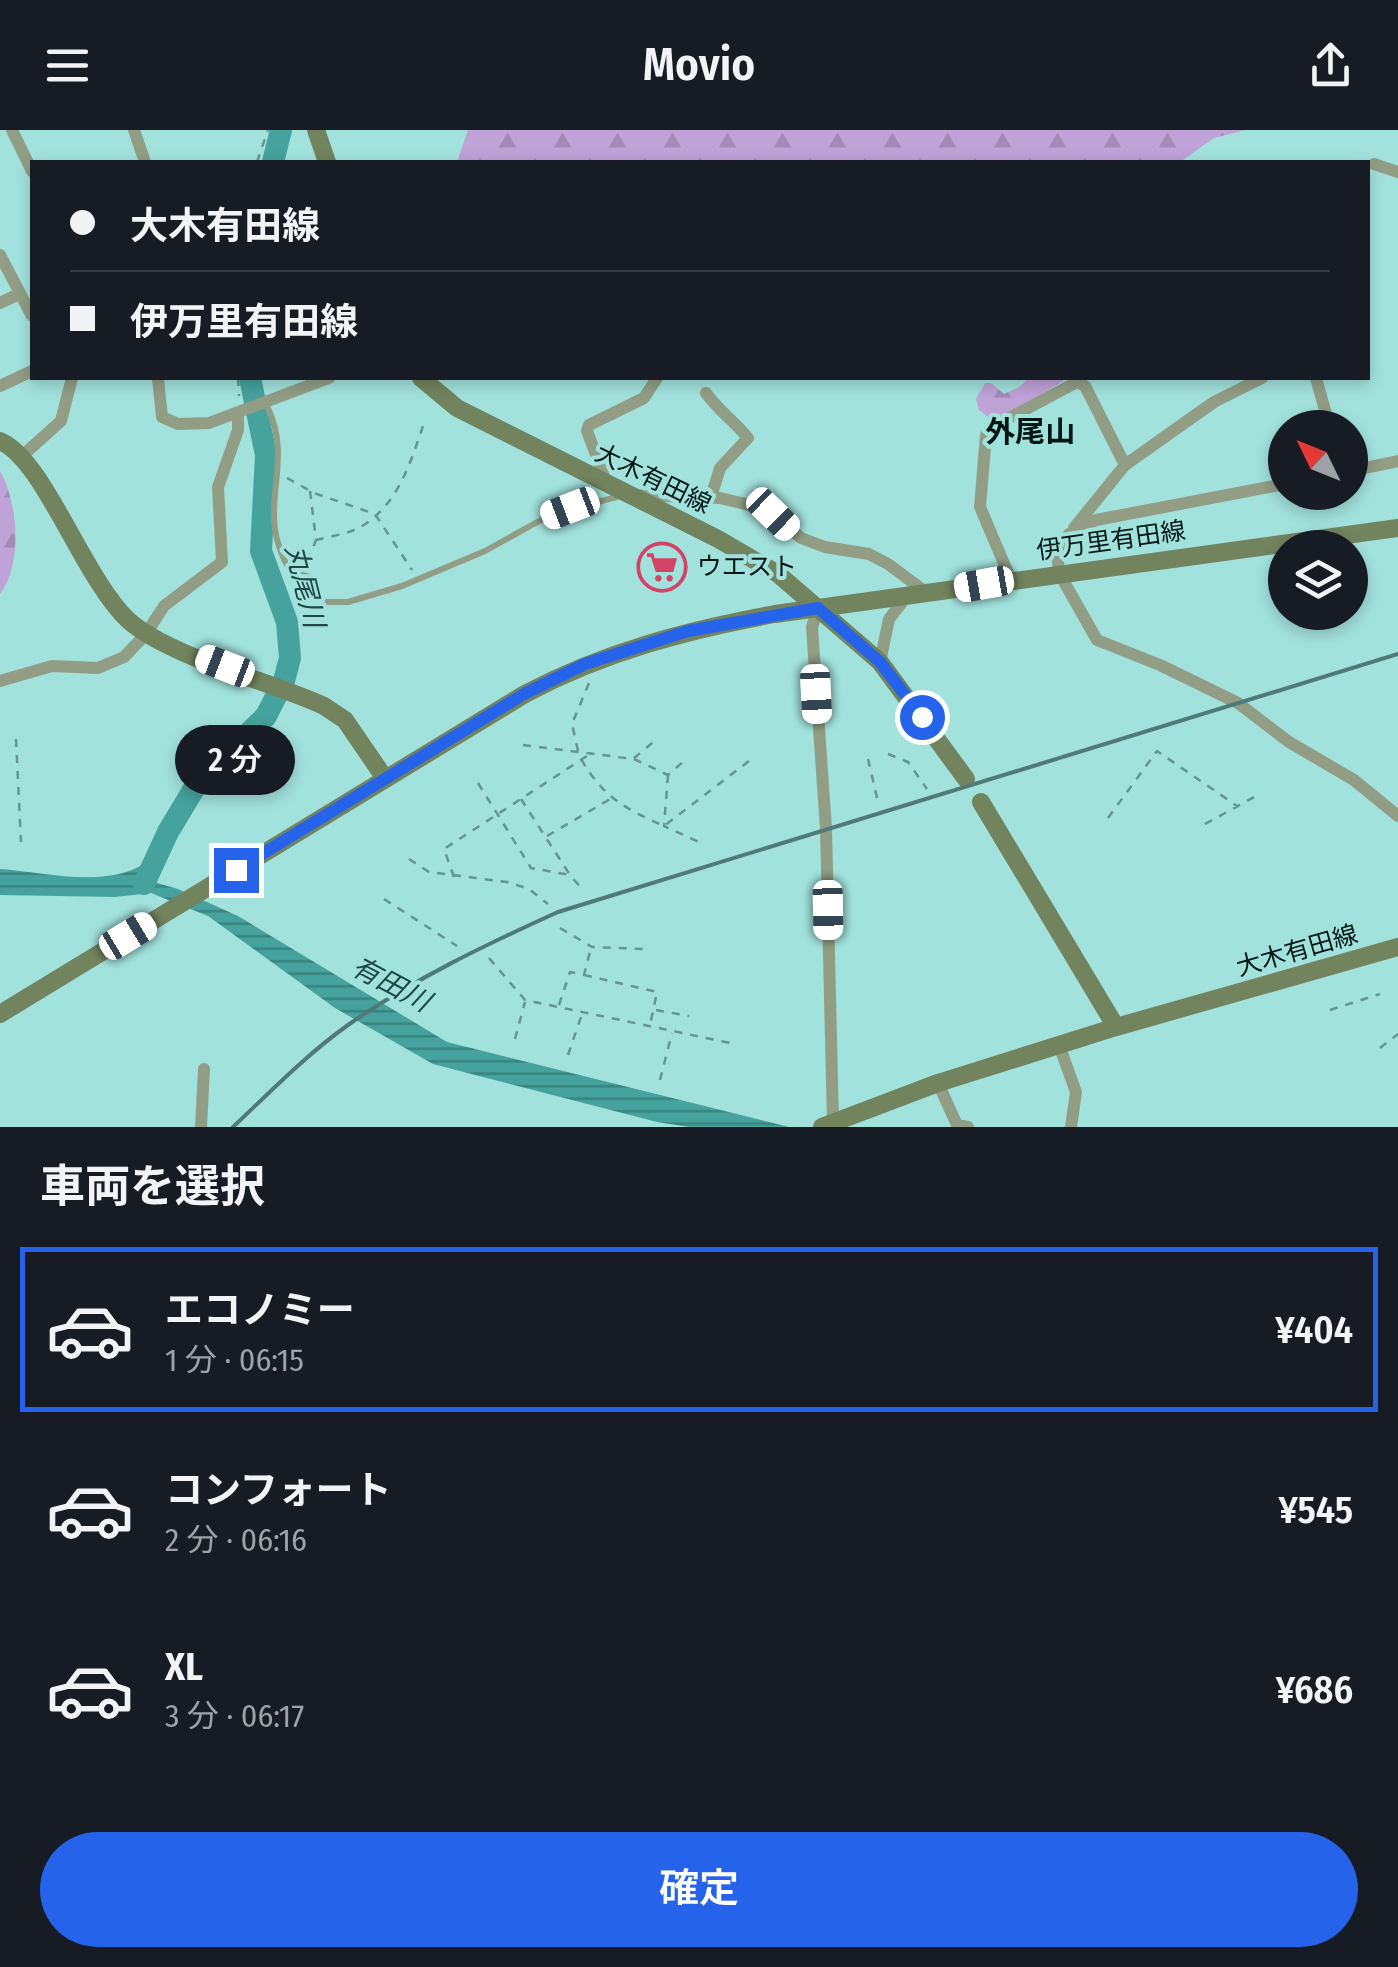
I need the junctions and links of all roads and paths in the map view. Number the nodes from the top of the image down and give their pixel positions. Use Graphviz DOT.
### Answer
graph roads {
  1 [pos="12,130"];
  2 [pos="134,130"];
  3 [pos="268,130"];
  4 [pos="316,130"];
  5 [pos="144,160"];
  6 [pos="257,160"];
  7 [pos="326,160"];
  8 [pos="1374,164"];
  9 [pos="30,167"];
  10 [pos="1398,172"];
  11 [pos="0,255"];
  12 [pos="19,294"];
  13 [pos="0,303"];
  14 [pos="30,313"];
  15 [pos="30,373"];
  16 [pos="71,380"];
  17 [pos="158,380"];
  18 [pos="238,380"];
  19 [pos="323,380"];
  20 [pos="423,380"];
  21 [pos="656,380"];
  22 [pos="1258,380"];
  23 [pos="1317,380"];
  24 [pos="0,386"];
  25 [pos="706,392"];
  26 [pos="268,408"];
  27 [pos="1325,410"];
  28 [pos="238,414"];
  29 [pos="423,426"];
  30 [pos="0,441"];
  31 [pos="22,456"];
  32 [pos="1398,461"];
  33 [pos="1124,464"];
  34 [pos="1368,467"];
  35 [pos="277,472"];
  36 [pos="607,484"];
  37 [pos="1268,487"];
  38 [pos="310,491"];
  39 [pos="628,495"];
  40 [pos="711,497"];
  41 [pos="375,514"];
  42 [pos="1398,528"];
  43 [pos="1069,534"];
  44 [pos="316,540"];
  45 [pos="312,567"];
  46 [pos="1060,574"];
  47 [pos="415,575"];
  48 [pos="1011,580"];
  49 [pos="927,593"];
  50 [pos="908,596"];
  51 [pos="818,608"];
  52 [pos="146,634"];
  53 [pos="880,662"];
  54 [pos="0,681"];
  55 [pos="590,681"];
  56 [pos="658,738"];
  57 [pos="16,740"];
  58 [pos="523,745"];
  59 [pos="578,752"];
  60 [pos="590,754"];
  61 [pos="888,754"];
  62 [pos="868,758"];
  63 [pos="581,759"];
  64 [pos="633,759"];
  65 [pos="684,761"];
  66 [pos="749,761"];
  67 [pos="668,775"];
  68 [pos="384,777"];
  69 [pos="966,778"];
  70 [pos="478,783"];
  71 [pos="927,789"];
  72 [pos="1258,795"];
  73 [pos="520,797"];
  74 [pos="612,798"];
  75 [pos="878,802"];
  76 [pos="981,802"];
  77 [pos="1237,806"];
  78 [pos="496,812"];
  79 [pos="1398,816"];
  80 [pos="1108,818"];
  81 [pos="1206,824"];
  82 [pos="664,826"];
  83 [pos="546,837"];
  84 [pos="21,842"];
  85 [pos="701,844"];
  86 [pos="409,859"];
  87 [pos="570,875"];
  88 [pos="454,877"];
  89 [pos="582,888"];
  90 [pos="384,899"];
  91 [pos="548,904"];
  92 [pos="560,928"];
  93 [pos="457,946"];
  94 [pos="592,947"];
  95 [pos="1398,948"];
  96 [pos="644,949"];
  97 [pos="489,958"];
  98 [pos="584,974"];
  99 [pos="1380,994"];
  100 [pos="525,1000"];
  101 [pos="558,1007"];
  102 [pos="653,1009"];
  103 [pos="1330,1010"];
  104 [pos="582,1012"];
  105 [pos="0,1014"];
  106 [pos="689,1016"];
  107 [pos="650,1026"];
  108 [pos="1116,1028"];
  109 [pos="672,1031"];
  110 [pos="1398,1034"];
  111 [pos="514,1039"];
  112 [pos="730,1043"];
  113 [pos="1060,1045"];
  114 [pos="1380,1048"];
  115 [pos="568,1055"];
  116 [pos="204,1069"];
  117 [pos="660,1080"];
  118 [pos="938,1082"];
  119 [pos="828,1125"];
  120 [pos="202,1127"];
  121 [pos="968,1127"];
  122 [pos="1071,1127"];
  1 -- 9 [label="street"];
  2 -- 5 [label="street"];
  3 -- 6 [label="path"];
  4 -- 7 [label="main road"];
  8 -- 10 [label="street"];
  11 -- 12 [label="street"];
  12 -- 13 [label="street"];
  12 -- 14 [label="street"];
  15 -- 24 [label="street"];
  16 -- 31 [label="street"];
  17 -- 28 [label="street"];
  18 -- 28 [label="path"];
  19 -- 28 [label="street"];
  20 -- 36 [label="main road, 大木有田線"];
  21 -- 36 [label="street"];
  22 -- 33 [label="street"];
  23 -- 27 [label="street"];
  25 -- 40 [label="street"];
  26 -- 35 [label="lane"];
  28 -- 52 [label="street"];
  29 -- 41 [label="path"];
  30 -- 31 [label="main road"];
  31 -- 52 [label="main road"];
  32 -- 34 [label="street"];
  33 -- 43 [label="street"];
  33 -- 48 [label="street"];
  35 -- 38 [label="path"];
  35 -- 39 [label="lane"];
  36 -- 39 [label="main road, 大木有田線"];
  37 -- 43 [label="street"];
  38 -- 41 [label="path"];
  38 -- 44 [label="path"];
  39 -- 40 [label="street"];
  39 -- 51 [label="main road, 大木有田線"];
  40 -- 49 [label="street"];
  41 -- 44 [label="path"];
  41 -- 47 [label="path"];
  42 -- 46 [label="main road, 伊万里有田線"];
  43 -- 46 [label="street"];
  44 -- 45 [label="path"];
  46 -- 48 [label="main road, 伊万里有田線"];
  46 -- 79 [label="street"];
  48 -- 49 [label="main road, 伊万里有田線"];
  49 -- 50 [label="main road, 伊万里有田線"];
  50 -- 51 [label="main road, 伊万里有田線"];
  50 -- 53 [label="street"];
  51 -- 53 [label="main road, 大木有田線"];
  51 -- 68 [label="main road, 伊万里有田線"];
  51 -- 119 [label="street"];
  52 -- 54 [label="street"];
  52 -- 68 [label="main road"];
  53 -- 69 [label="main road, 大木有田線"];
  55 -- 59 [label="path"];
  56 -- 64 [label="path"];
  57 -- 84 [label="path"];
  58 -- 59 [label="path"];
  59 -- 60 [label="path"];
  60 -- 63 [label="path"];
  60 -- 64 [label="path"];
  61 -- 71 [label="path"];
  62 -- 75 [label="path"];
  63 -- 73 [label="path"];
  63 -- 74 [label="path"];
  64 -- 67 [label="path"];
  65 -- 67 [label="path"];
  66 -- 82 [label="path"];
  67 -- 82 [label="path"];
  68 -- 105 [label="main road, 伊万里有田線"];
  70 -- 78 [label="path"];
  72 -- 77 [label="path"];
  73 -- 78 [label="path"];
  73 -- 83 [label="path"];
  74 -- 82 [label="path"];
  74 -- 83 [label="path"];
  76 -- 108 [label="main road"];
  77 -- 80 [label="path"];
  77 -- 81 [label="path"];
  78 -- 87 [label="path"];
  78 -- 88 [label="path"];
  82 -- 85 [label="path"];
  83 -- 87 [label="path"];
  86 -- 88 [label="path"];
  87 -- 89 [label="path"];
  88 -- 91 [label="path"];
  90 -- 93 [label="path"];
  92 -- 94 [label="path"];
  94 -- 96 [label="path"];
  94 -- 98 [label="path"];
  95 -- 108 [label="main road, 大木有田線"];
  97 -- 100 [label="path"];
  98 -- 101 [label="path"];
  98 -- 102 [label="path"];
  99 -- 103 [label="path"];
  100 -- 101 [label="path"];
  100 -- 111 [label="path"];
  101 -- 104 [label="path"];
  102 -- 106 [label="path"];
  102 -- 107 [label="path"];
  104 -- 107 [label="path"];
  104 -- 115 [label="path"];
  107 -- 109 [label="path"];
  108 -- 113 [label="main road, 大木有田線"];
  109 -- 112 [label="path"];
  109 -- 117 [label="path"];
  110 -- 114 [label="path"];
  113 -- 118 [label="main road, 大木有田線"];
  113 -- 122 [label="street"];
  116 -- 120 [label="street"];
  118 -- 119 [label="main road, 大木有田線"];
  118 -- 121 [label="street"];
}
